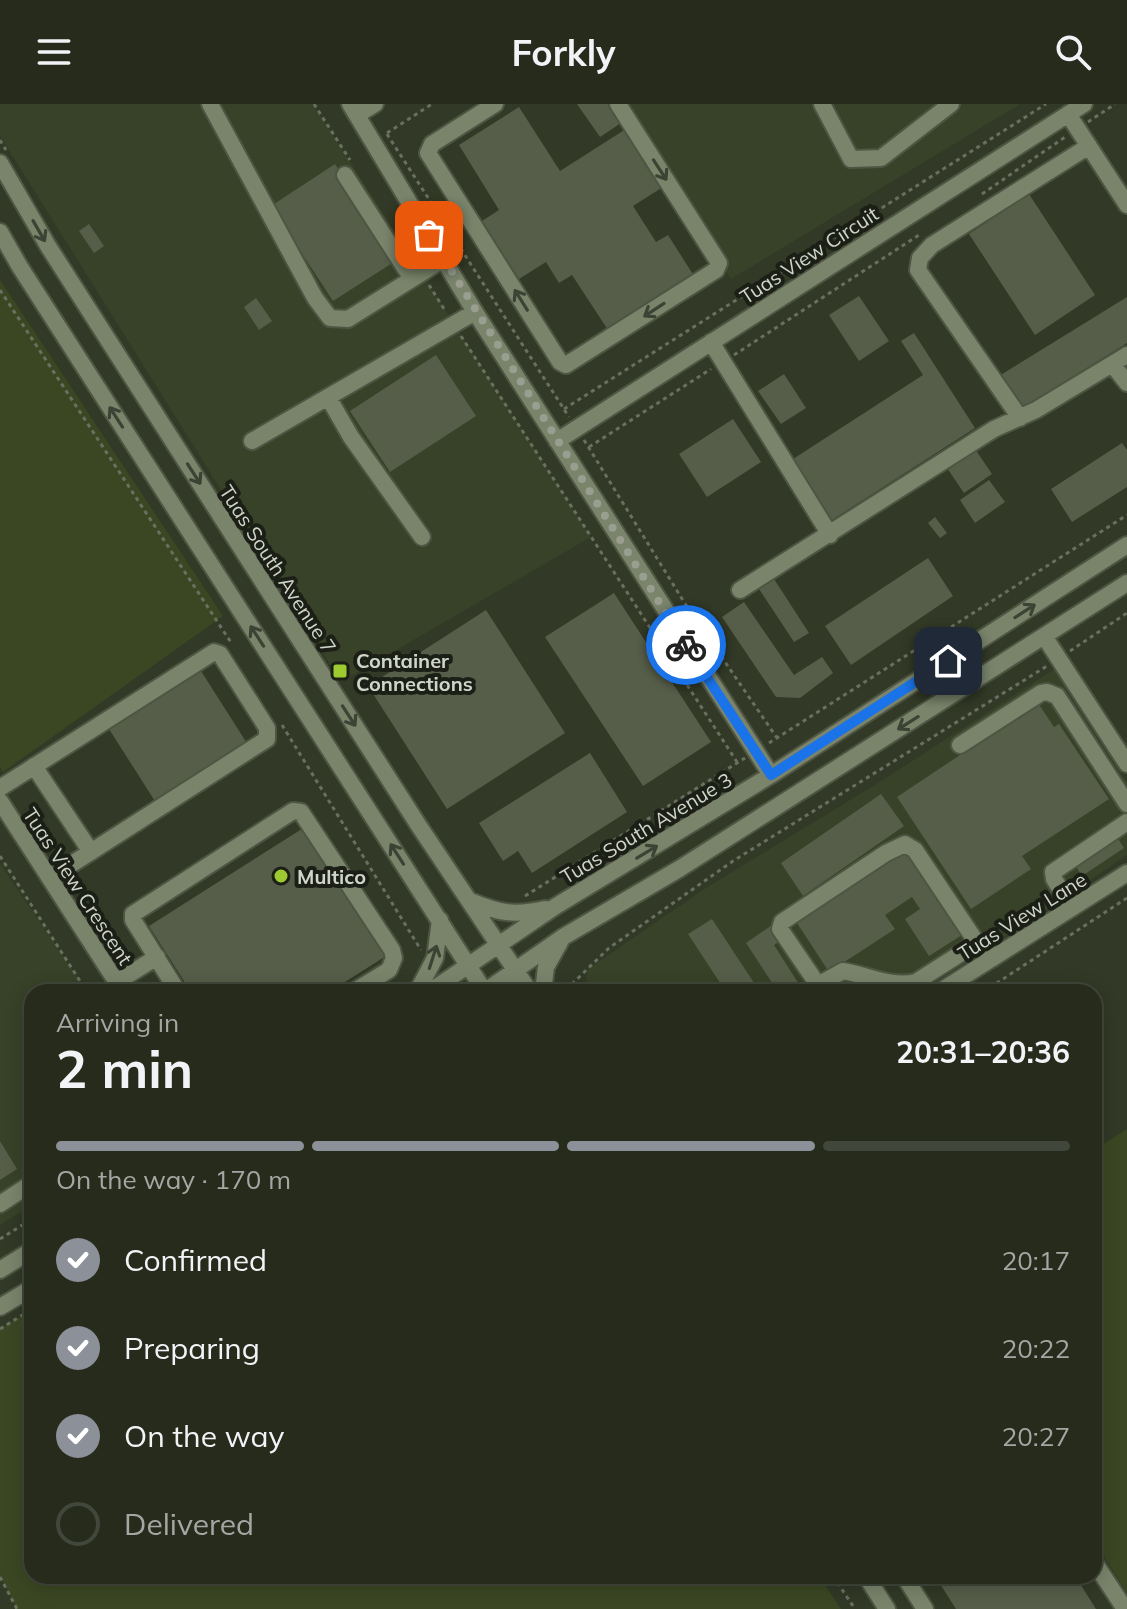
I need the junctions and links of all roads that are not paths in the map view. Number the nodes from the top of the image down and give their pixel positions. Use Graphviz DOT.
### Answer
graph roads {
  1 [pos="210,104"];
  2 [pos="375,104"];
  3 [pos="495,104"];
  4 [pos="618,104"];
  5 [pos="822,104"];
  6 [pos="951,104"];
  7 [pos="1084,104"];
  8 [pos="354,110"];
  9 [pos="1073,121"];
  10 [pos="1089,146"];
  11 [pos="0,163"];
  12 [pos="350,172"];
  13 [pos="1127,205"];
  14 [pos="0,232"];
  15 [pos="444,259"];
  16 [pos="416,276"];
  17 [pos="475,312"];
  18 [pos="711,342"];
  19 [pos="1120,360"];
  20 [pos="1127,383"];
  21 [pos="328,397"];
  22 [pos="1020,418"];
  23 [pos="252,441"];
  24 [pos="557,441"];
  25 [pos="830,535"];
  26 [pos="422,537"];
  27 [pos="1127,545"];
  28 [pos="1127,583"];
  29 [pos="740,590"];
  30 [pos="1044,636"];
  31 [pos="960,745"];
  32 [pos="1127,764"];
  33 [pos="34,766"];
  34 [pos="771,775"];
  35 [pos="0,788"];
  36 [pos="0,801"];
  37 [pos="1127,804"];
  38 [pos="1127,822"];
  39 [pos="91,852"];
  40 [pos="1127,873"];
  41 [pos="50,878"];
  42 [pos="470,901"];
  43 [pos="556,906"];
  44 [pos="1072,908"];
  45 [pos="440,920"];
  46 [pos="563,937"];
  47 [pos="977,943"];
  48 [pos="500,946"];
  49 [pos="157,957"];
  50 [pos="993,958"];
  51 [pos="469,966"];
  52 [pos="515,969"];
  53 [pos="118,984"];
  54 [pos="124,984"];
  55 [pos="173,984"];
  56 [pos="366,984"];
  57 [pos="421,984"];
  58 [pos="441,984"];
  59 [pos="480,984"];
  60 [pos="495,984"];
  61 [pos="525,984"];
  62 [pos="544,984"];
  63 [pos="817,984"];
  64 [pos="820,984"];
  65 [pos="907,984"];
  66 [pos="907,984"];
  67 [pos="964,984"];
  68 [pos="24,1188"];
  69 [pos="0,1204"];
  70 [pos="24,1255"];
  71 [pos="0,1270"];
  72 [pos="24,1293"];
  73 [pos="0,1307"];
  74 [pos="1102,1574"];
  75 [pos="871,1584"];
  76 [pos="909,1584"];
  77 [pos="887,1609"];
  78 [pos="925,1609"];
  79 [pos="1125,1609"];
  1 -- 16 [label="street"];
  2 -- 8 [label="street"];
  4 -- 3 [label="street, one-way"];
  5 -- 6 [label="street"];
  7 -- 9 [label="street, Tuas View Circuit"];
  8 -- 15 [label="street"];
  9 -- 10 [label="street"];
  9 -- 18 [label="street, Tuas View Circuit"];
  10 -- 13 [label="street"];
  10 -- 22 [label="street"];
  11 -- 42 [label="street, Tuas South Avenue 7, one-way"];
  12 -- 16 [label="street"];
  45 -- 14 [label="street, one-way"];
  15 -- 16 [label="street"];
  15 -- 17 [label="street"];
  17 -- 21 [label="street"];
  17 -- 24 [label="street"];
  18 -- 24 [label="street, Tuas View Circuit"];
  18 -- 25 [label="street"];
  19 -- 20 [label="street"];
  19 -- 22 [label="street"];
  21 -- 23 [label="street"];
  21 -- 26 [label="street"];
  22 -- 25 [label="street"];
  24 -- 34 [label="street"];
  25 -- 29 [label="street"];
  34 -- 27 [label="street, Tuas South Avenue 3, one-way"];
  28 -- 30 [label="street"];
  30 -- 32 [label="street"];
  30 -- 46 [label="street, one-way"];
  31 -- 37 [label="street"];
  33 -- 35 [label="street"];
  33 -- 39 [label="street"];
  33 -- 39 [label="street"];
  43 -- 34 [label="street, Tuas South Avenue 3, one-way"];
  36 -- 41 [label="street, Tuas View Crescent"];
  38 -- 44 [label="street"];
  39 -- 41 [label="street"];
  40 -- 44 [label="street, Tuas View Lane"];
  41 -- 53 [label="street, Tuas View Crescent"];
  42 -- 43 [label="street"];
  42 -- 48 [label="street, Tuas South Avenue 7"];
  43 -- 48 [label="street, Tuas South Avenue 3"];
  44 -- 50 [label="street, Tuas View Lane"];
  45 -- 51 [label="street"];
  57 -- 45 [label="street, one-way"];
  46 -- 52 [label="street"];
  46 -- 62 [label="street"];
  47 -- 50 [label="street"];
  47 -- 63 [label="street"];
  47 -- 66 [label="street"];
  48 -- 51 [label="street, Tuas South Avenue 3"];
  48 -- 52 [label="street, Tuas South Avenue 7"];
  49 -- 54 [label="street"];
  49 -- 55 [label="street"];
  49 -- 56 [label="street"];
  50 -- 67 [label="street, Tuas View Lane"];
  51 -- 58 [label="street, Tuas South Avenue 3"];
  51 -- 59 [label="street"];
  52 -- 60 [label="street"];
  52 -- 61 [label="street, Tuas South Avenue 7"];
  64 -- 65 [label="street"];
  68 -- 69 [label="street"];
  70 -- 71 [label="street"];
  72 -- 73 [label="street"];
  74 -- 79 [label="street"];
  75 -- 77 [label="street"];
  76 -- 78 [label="street"];
}
